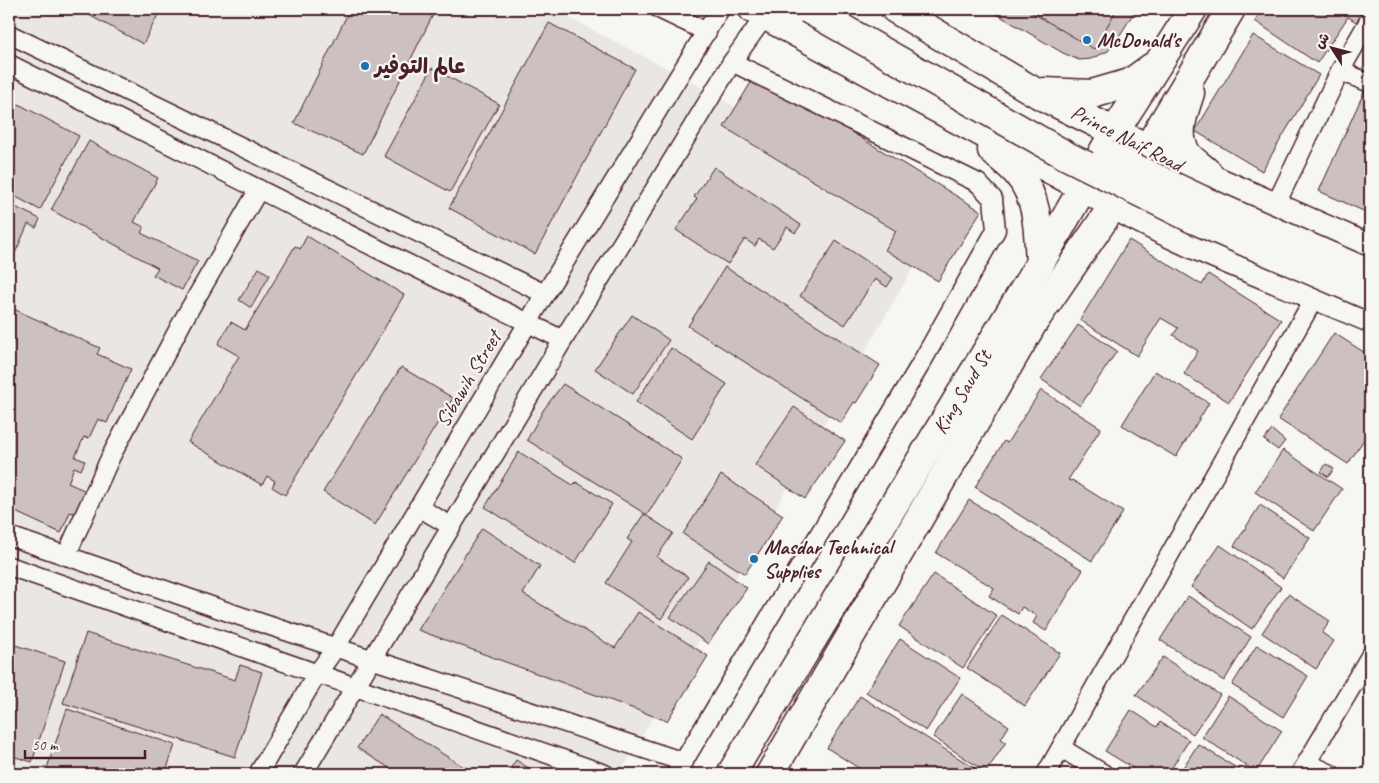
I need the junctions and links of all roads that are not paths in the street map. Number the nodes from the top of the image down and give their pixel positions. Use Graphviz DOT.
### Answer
graph roads {
  1 [pos="659,9"];
  2 [pos="720,9"];
  3 [pos="808,9"];
  4 [pos="846,9"];
  5 [pos="894,9"];
  6 [pos="1193,9"];
  7 [pos="1231,9"];
  8 [pos="759,12"];
  9 [pos="1370,19"];
  10 [pos="707,32"];
  11 [pos="9,34"];
  12 [pos="732,62"];
  13 [pos="1159,62"];
  14 [pos="1199,62"];
  15 [pos="9,64"];
  16 [pos="1340,71"];
  17 [pos="1370,83"];
  18 [pos="1033,91"];
  19 [pos="955,118"];
  20 [pos="1115,131"];
  21 [pos="1147,149"];
  22 [pos="1219,182"];
  23 [pos="1083,187"];
  24 [pos="259,189"];
  25 [pos="1113,206"];
  26 [pos="1275,206"];
  27 [pos="1194,245"];
  28 [pos="1370,248"];
  29 [pos="1040,263"];
  30 [pos="1370,274"];
  31 [pos="545,294"];
  32 [pos="1316,295"];
  33 [pos="1370,296"];
  34 [pos="1370,318"];
  35 [pos="529,322"];
  36 [pos="1033,323"];
  37 [pos="563,340"];
  38 [pos="418,507"];
  39 [pos="451,526"];
  40 [pos="9,536"];
  41 [pos="66,556"];
  42 [pos="9,566"];
  43 [pos="336,647"];
  44 [pos="1370,656"];
  45 [pos="371,658"];
  46 [pos="317,674"];
  47 [pos="354,687"];
  48 [pos="1060,748"];
  49 [pos="680,768"];
  50 [pos="1304,769"];
  51 [pos="258,774"];
  52 [pos="303,774"];
  53 [pos="605,774"];
  54 [pos="731,774"];
  55 [pos="770,774"];
  56 [pos="1046,774"];
  57 [pos="1104,774"];
  58 [pos="1331,774"];
  1 -- 10 [label="street"];
  2 -- 10 [label="street, Sibawih Street"];
  3 -- 33 [label="main road, bridge"];
  4 -- 30 [label="main road, bridge"];
  5 -- 18 [label="main road, Prince Naif Road"];
  6 -- 13 [label="main road, King Saud St"];
  7 -- 14 [label="main road, King Saud St"];
  8 -- 12 [label="street"];
  8 -- 19 [label="main road"];
  9 -- 16 [label="street"];
  10 -- 31 [label="street, Sibawih Street"];
  11 -- 31 [label="street"];
  12 -- 37 [label="street"];
  12 -- 49 [label="street"];
  13 -- 18 [label="main road"];
  13 -- 20 [label="main road, King Saud St"];
  14 -- 21 [label="main road, King Saud St"];
  14 -- 22 [label="main road"];
  15 -- 24 [label="street"];
  16 -- 17 [label="street"];
  16 -- 26 [label="street"];
  18 -- 20 [label="main road, Prince Naif Road"];
  19 -- 23 [label="main road"];
  19 -- 29 [label="main road"];
  20 -- 21 [label="main road, Prince Naif Road"];
  20 -- 23 [label="main road, King Saud St"];
  21 -- 22 [label="main road, Prince Naif Road"];
  21 -- 25 [label="main road, King Saud St"];
  22 -- 26 [label="main road, Prince Naif Road"];
  23 -- 25 [label="main road"];
  23 -- 29 [label="main road, King Saud St"];
  24 -- 35 [label="street"];
  24 -- 41 [label="street"];
  25 -- 27 [label="main road"];
  25 -- 36 [label="main road, King Saud St"];
  26 -- 28 [label="main road, Prince Naif Road"];
  27 -- 32 [label="main road"];
  27 -- 36 [label="main road"];
  29 -- 54 [label="main road, King Saud St"];
  31 -- 35 [label="street, Sibawih Street"];
  32 -- 34 [label="main road"];
  32 -- 48 [label="street"];
  35 -- 37 [label="street"];
  35 -- 38 [label="street, Sibawih Street"];
  36 -- 55 [label="main road, King Saud St"];
  37 -- 39 [label="street"];
  38 -- 39 [label="street"];
  38 -- 43 [label="street, Sibawih Street"];
  39 -- 45 [label="street"];
  40 -- 41 [label="street"];
  41 -- 43 [label="street"];
  42 -- 46 [label="street"];
  43 -- 45 [label="street"];
  43 -- 46 [label="street, Sibawih Street"];
  44 -- 50 [label="street"];
  45 -- 47 [label="street"];
  45 -- 49 [label="street"];
  46 -- 47 [label="street"];
  46 -- 51 [label="street, Sibawih Street"];
  47 -- 52 [label="street"];
  47 -- 53 [label="street"];
  48 -- 56 [label="street"];
  48 -- 57 [label="street"];
  50 -- 58 [label="street"];
}
